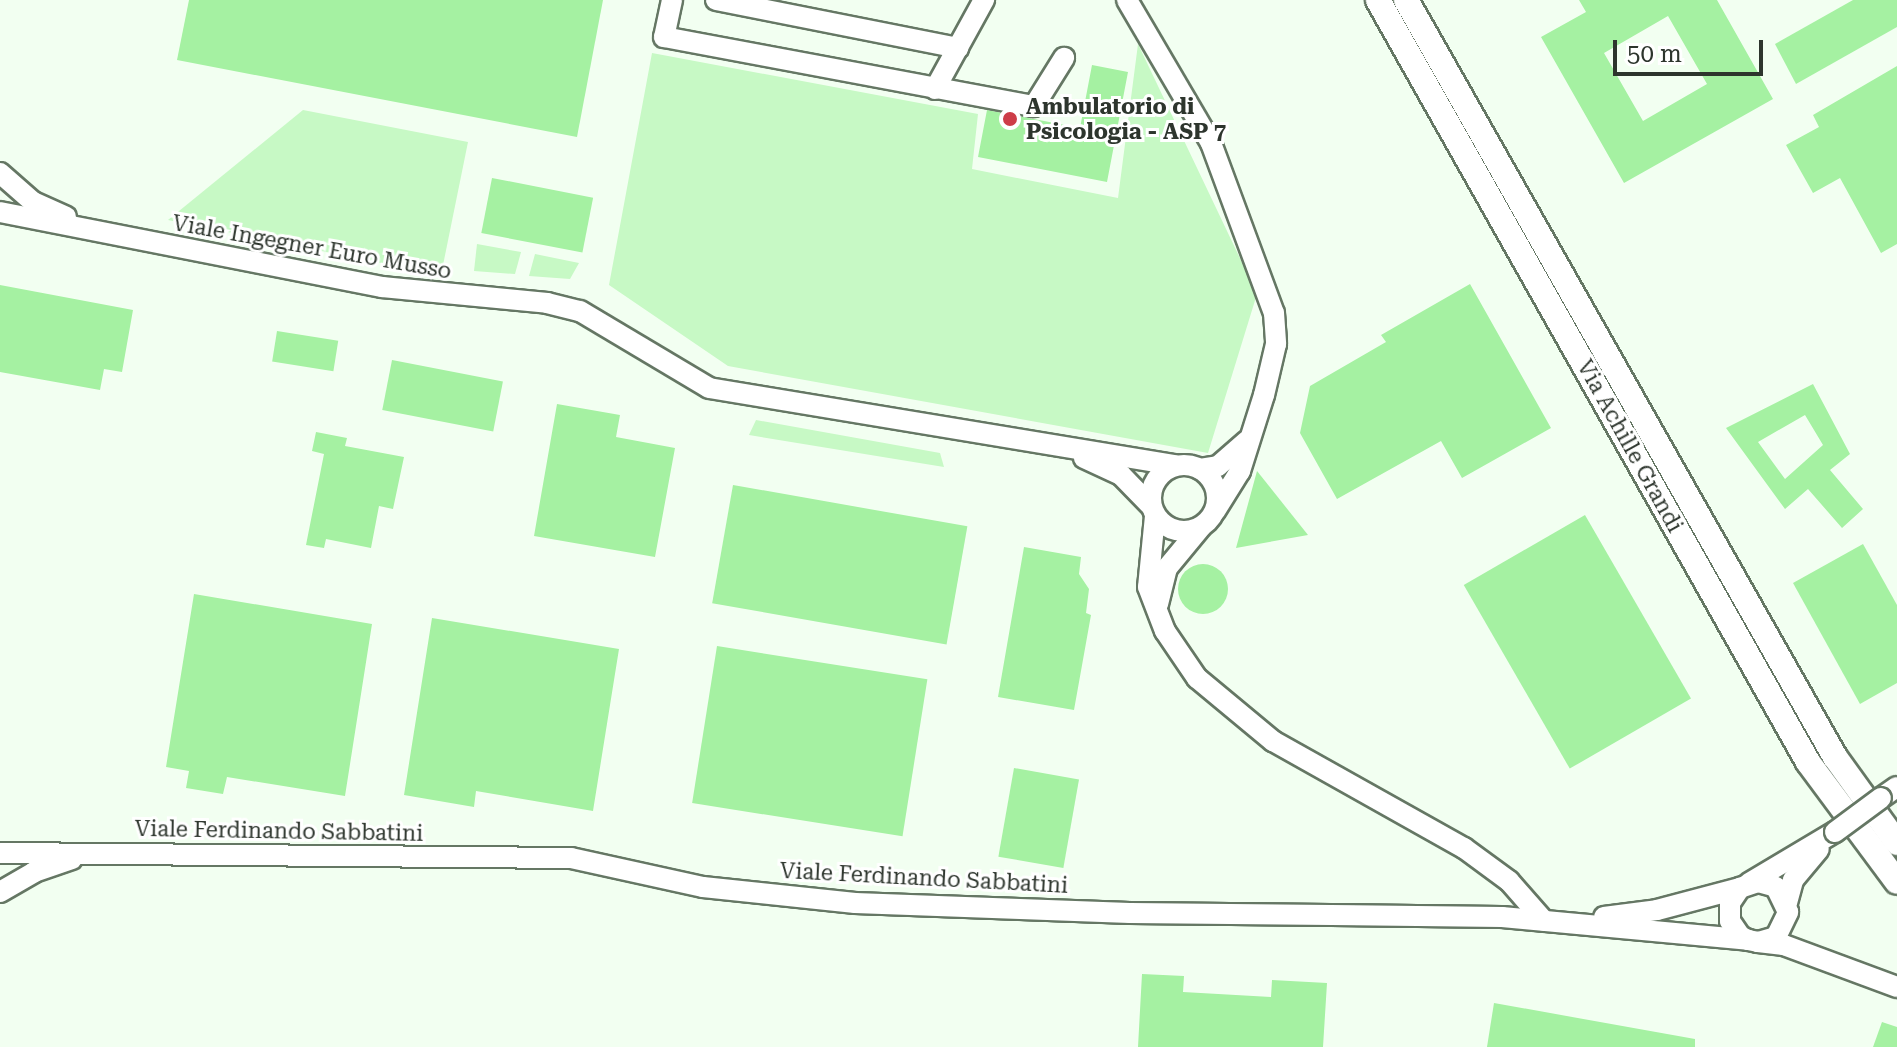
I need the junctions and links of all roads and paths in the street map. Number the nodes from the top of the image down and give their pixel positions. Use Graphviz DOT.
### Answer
graph roads {
  1 [pos="672,0"];
  2 [pos="716,0"];
  3 [pos="1127,0"];
  4 [pos="1378,0"];
  5 [pos="1406,0"];
  6 [pos="980,1"];
  7 [pos="958,48"];
  8 [pos="1064,58"];
  9 [pos="935,89"];
  10 [pos="0,173"];
  11 [pos="0,212"];
  12 [pos="95,230"];
  13 [pos="1250,438"];
  14 [pos="1070,452"];
  15 [pos="1175,465"];
  16 [pos="1200,469"];
  17 [pos="1153,511"];
  18 [pos="1208,519"];
  19 [pos="1158,604"];
  20 [pos="1889,793"];
  21 [pos="1835,832"];
  22 [pos="1897,843"];
  23 [pos="0,853"];
  24 [pos="87,854"];
  25 [pos="1897,882"];
  26 [pos="1745,886"];
  27 [pos="0,892"];
  28 [pos="1788,907"];
  29 [pos="1552,921"];
  30 [pos="1753,941"];
  31 [pos="1815,956"];
  32 [pos="1897,987"];
  1 -- 9 [label="street"];
  2 -- 7 [label="street"];
  3 -- 13 [label="street"];
  4 -- 25 [label="main road, Via Achille Grandi"];
  5 -- 22 [label="main road, Via Achille Grandi"];
  6 -- 7 [label="street"];
  7 -- 9 [label="street"];
  8 -- 9 [label="street"];
  10 -- 12 [label="street"];
  11 -- 12 [label="street, Viale Ingegner Euro Musso"];
  12 -- 14 [label="street, Viale Ingegner Euro Musso"];
  13 -- 16 [label="street"];
  13 -- 18 [label="street"];
  14 -- 15 [label="street"];
  14 -- 17 [label="street"];
  15 -- 16 [label="street"];
  15 -- 17 [label="street"];
  16 -- 18 [label="street"];
  17 -- 18 [label="street"];
  17 -- 19 [label="street"];
  18 -- 19 [label="street"];
  19 -- 29 [label="street"];
  20 -- 21 [label="street, bridge"];
  21 -- 26 [label="street"];
  21 -- 28 [label="street"];
  23 -- 24 [label="street, Viale Ferdinando Sabbatini"];
  24 -- 27 [label="street"];
  24 -- 29 [label="street, Viale Ferdinando Sabbatini"];
  26 -- 28 [label="street"];
  26 -- 29 [label="street"];
  26 -- 30 [label="street"];
  28 -- 30 [label="street"];
  28 -- 31 [label="street"];
  29 -- 30 [label="street"];
  30 -- 31 [label="street"];
  31 -- 32 [label="street"];
}
